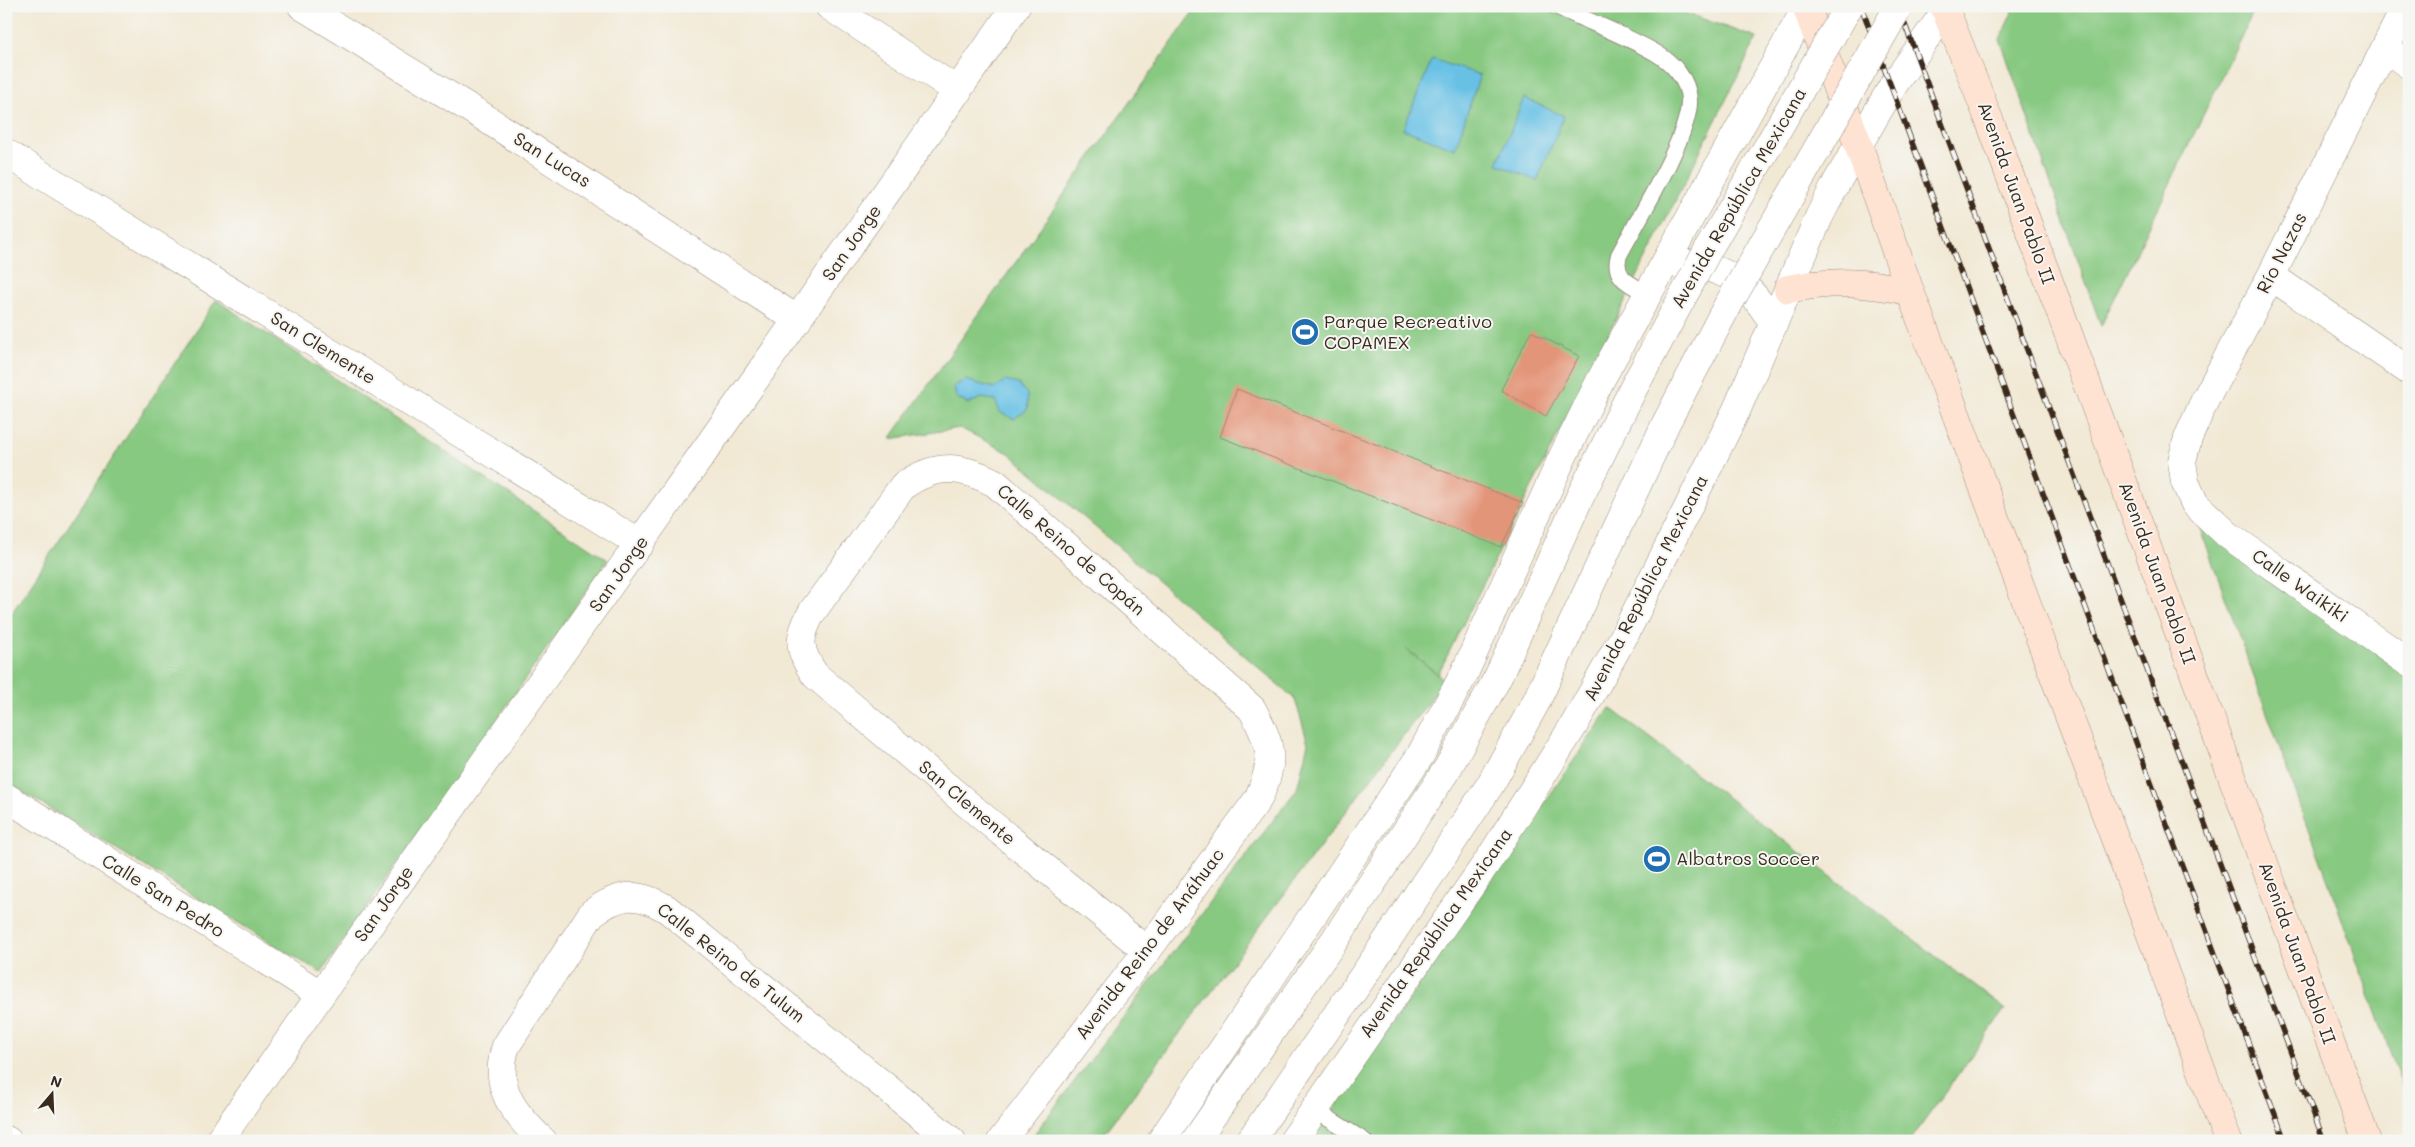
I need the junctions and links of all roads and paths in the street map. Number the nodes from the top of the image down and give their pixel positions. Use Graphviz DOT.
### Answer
graph roads {
  1 [pos="302,6"];
  2 [pos="829,6"];
  3 [pos="1016,6"];
  4 [pos="1556,6"];
  5 [pos="1806,6"];
  6 [pos="1849,6"];
  7 [pos="1899,6"];
  8 [pos="2406,6"];
  9 [pos="1946,8"];
  10 [pos="2386,48"];
  11 [pos="2409,64"];
  12 [pos="958,91"];
  13 [pos="1858,144"];
  14 [pos="6,153"];
  15 [pos="1664,263"];
  16 [pos="2271,276"];
  17 [pos="1788,289"];
  18 [pos="1910,291"];
  19 [pos="1648,294"];
  20 [pos="798,320"];
  21 [pos="1774,323"];
  22 [pos="2409,371"];
  23 [pos="2195,504"];
  24 [pos="640,544"];
  25 [pos="800,644"];
  26 [pos="2409,662"];
  27 [pos="1266,735"];
  28 [pos="6,797"];
  29 [pos="1147,951"];
  30 [pos="320,994"];
  31 [pos="1315,1110"];
  32 [pos="219,1141"];
  33 [pos="543,1141"];
  34 [pos="952,1141"];
  35 [pos="1001,1141"];
  36 [pos="1161,1141"];
  37 [pos="1195,1141"];
  38 [pos="1250,1141"];
  39 [pos="1293,1141"];
  40 [pos="1364,1141"];
  41 [pos="2228,1141"];
  42 [pos="2367,1141"];
  1 -- 20 [label="street, San Lucas"];
  2 -- 12 [label="street"];
  3 -- 12 [label="street, San Jorge"];
  4 -- 19 [label="lane"];
  5 -- 13 [label="main road"];
  5 -- 15 [label="street, Avenida República Mexicana"];
  6 -- 37 [label="street, Avenida República Mexicana, bridge"];
  7 -- 38 [label="street, Avenida República Mexicana, bridge"];
  8 -- 10 [label="street, Río Nazas"];
  9 -- 13 [label="street, Avenida República Mexicana"];
  9 -- 42 [label="main road, Avenida Juan Pablo II"];
  10 -- 11 [label="street"];
  10 -- 16 [label="street, Río Nazas"];
  12 -- 20 [label="street, San Jorge"];
  13 -- 17 [label="street, Avenida República Mexicana"];
  13 -- 18 [label="main road"];
  14 -- 24 [label="street, San Clemente"];
  15 -- 19 [label="street, Avenida República Mexicana"];
  15 -- 21 [label="street"];
  16 -- 22 [label="street"];
  16 -- 23 [label="street, Río Nazas"];
  17 -- 18 [label="main road"];
  17 -- 21 [label="street, Avenida República Mexicana"];
  18 -- 41 [label="main road"];
  19 -- 36 [label="street, Avenida República Mexicana"];
  20 -- 24 [label="street, San Jorge"];
  21 -- 31 [label="street, Avenida República Mexicana"];
  23 -- 26 [label="street, Calle Waikiki"];
  24 -- 30 [label="street, San Jorge"];
  25 -- 27 [label="street, Calle Reino de Copán"];
  25 -- 29 [label="street, San Clemente"];
  27 -- 29 [label="street, Avenida Reino de Anáhuac"];
  28 -- 30 [label="street, Calle San Pedro"];
  29 -- 35 [label="street, Avenida Reino de Anáhuac"];
  30 -- 32 [label="street, San Jorge"];
  31 -- 39 [label="street, Avenida República Mexicana"];
  31 -- 40 [label="lane"];
  33 -- 34 [label="street, Calle Reino de Tulum"];
}
